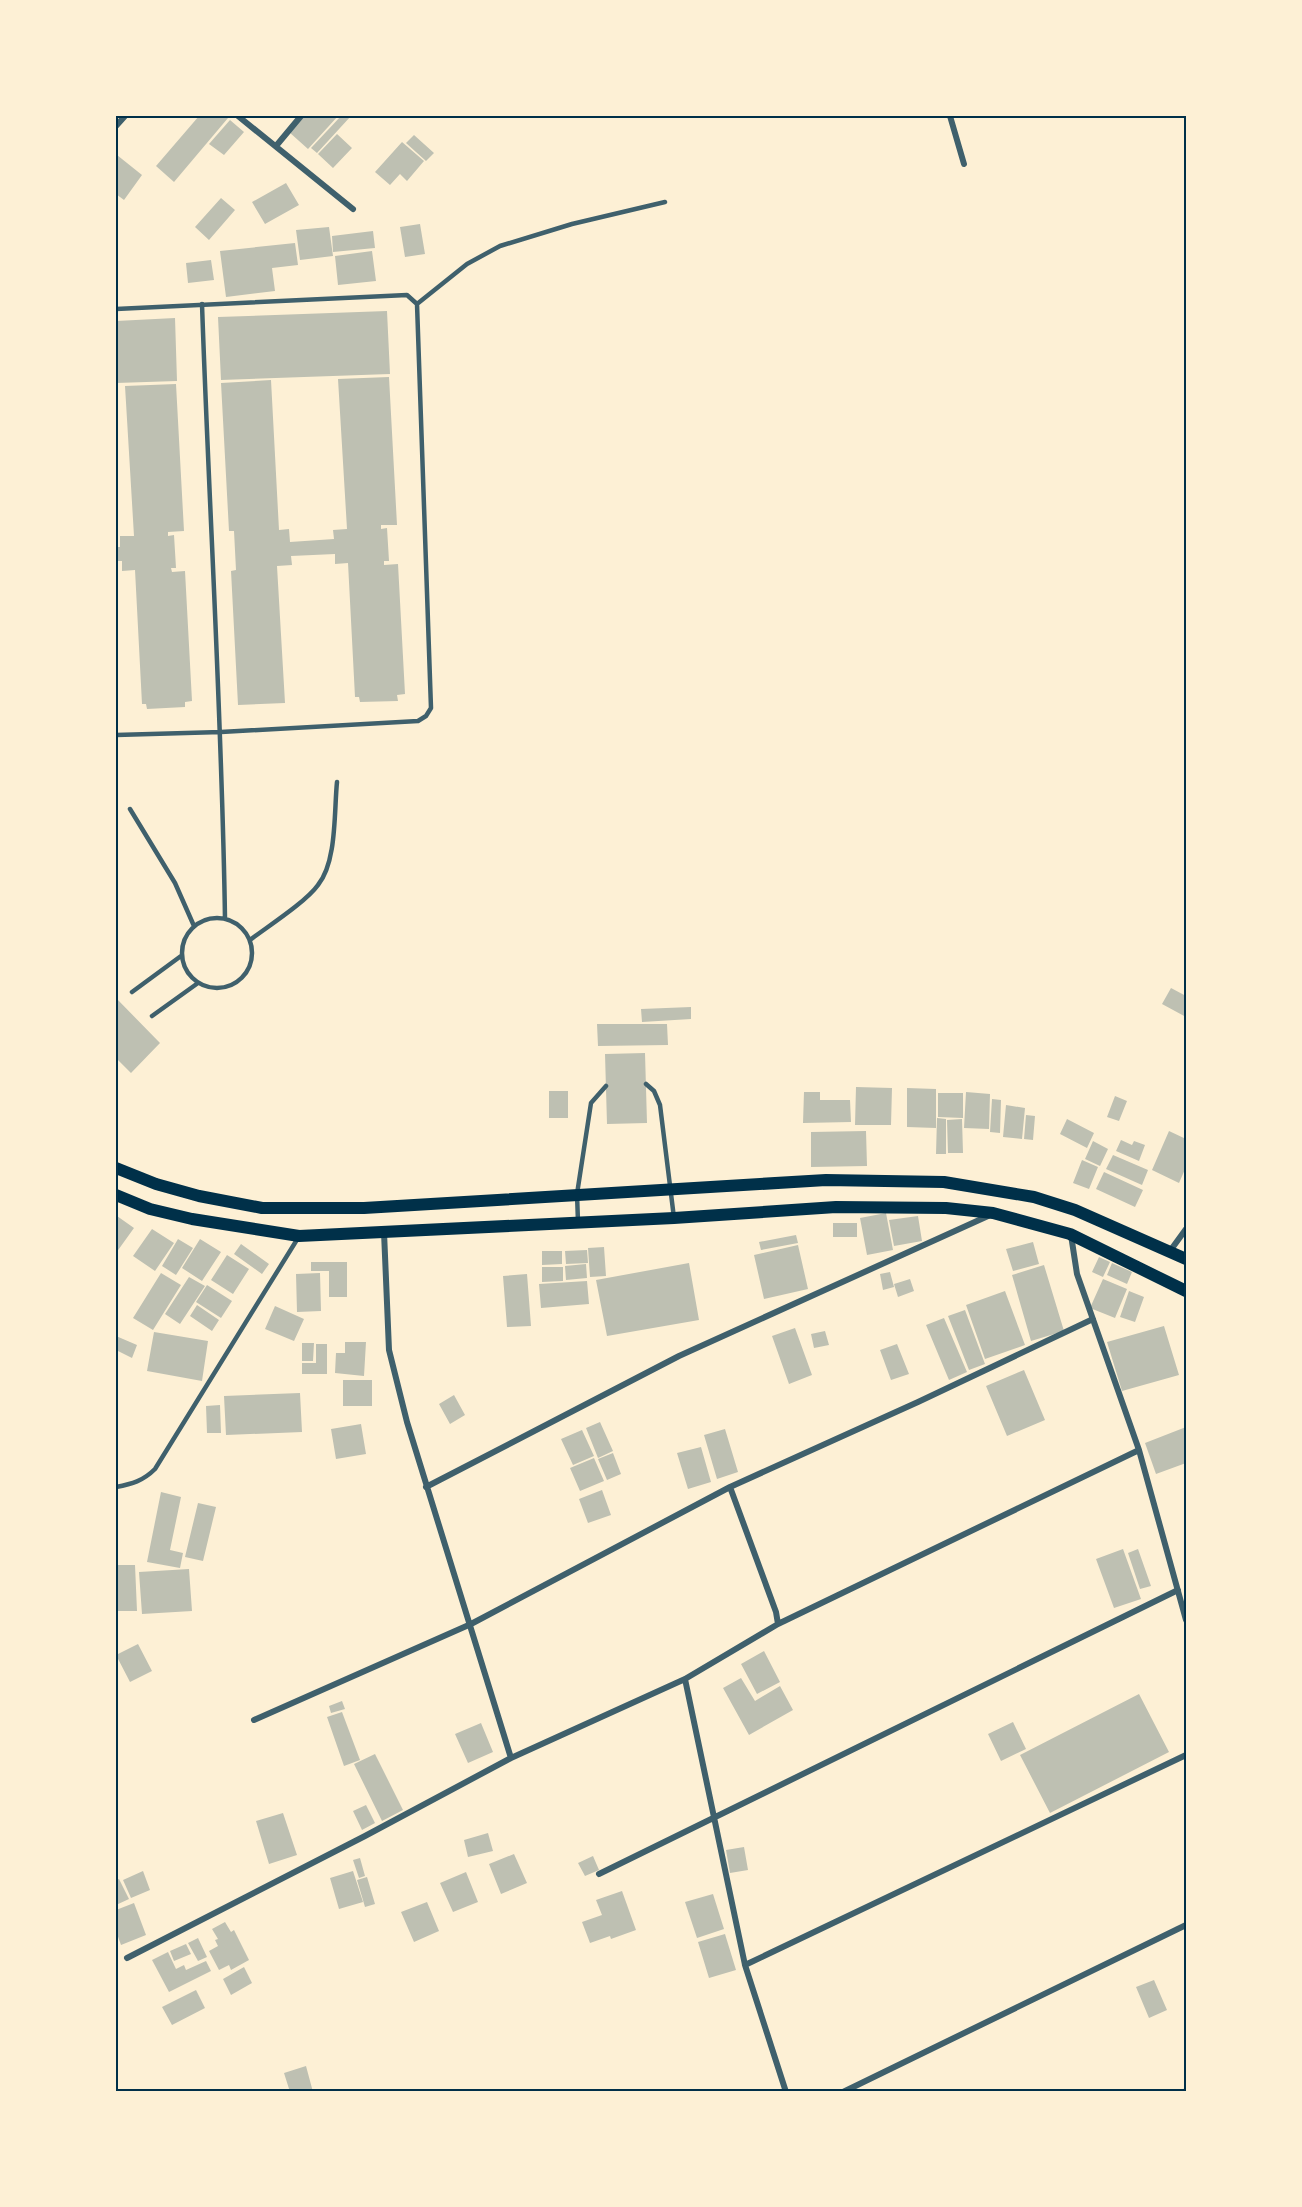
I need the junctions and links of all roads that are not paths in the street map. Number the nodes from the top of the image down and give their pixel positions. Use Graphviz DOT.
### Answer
graph roads {
  1 [pos="124,116"];
  2 [pos="238,116"];
  3 [pos="301,116"];
  4 [pos="950,116"];
  5 [pos="116,126"];
  6 [pos="276,146"];
  7 [pos="964,164"];
  8 [pos="665,202"];
  9 [pos="354,209"];
  10 [pos="202,304"];
  11 [pos="417,304"];
  12 [pos="116,309"];
  13 [pos="221,732"];
  14 [pos="116,735"];
  15 [pos="337,782"];
  16 [pos="130,810"];
  17 [pos="225,919"];
  18 [pos="194,926"];
  19 [pos="249,940"];
  20 [pos="181,956"];
  21 [pos="198,983"];
  22 [pos="132,992"];
  23 [pos="152,1016"];
  24 [pos="646,1084"];
  25 [pos="606,1086"];
  26 [pos="116,1168"];
  27 [pos="669,1189"];
  28 [pos="577,1194"];
  29 [pos="116,1195"];
  30 [pos="993,1213"];
  31 [pos="674,1218"];
  32 [pos="578,1222"];
  33 [pos="1186,1230"];
  34 [pos="384,1232"];
  35 [pos="1070,1234"];
  36 [pos="299,1236"];
  37 [pos="1170,1251"];
  38 [pos="1186,1259"];
  39 [pos="1186,1291"];
  40 [pos="1092,1319"];
  41 [pos="1139,1450"];
  42 [pos="116,1487"];
  43 [pos="426,1487"];
  44 [pos="730,1487"];
  45 [pos="1178,1590"];
  46 [pos="1186,1620"];
  47 [pos="471,1624"];
  48 [pos="777,1624"];
  49 [pos="685,1679"];
  50 [pos="254,1720"];
  51 [pos="1186,1755"];
  52 [pos="511,1758"];
  53 [pos="715,1816"];
  54 [pos="599,1874"];
  55 [pos="1186,1925"];
  56 [pos="126,1958"];
  57 [pos="745,1965"];
  58 [pos="786,2091"];
  59 [pos="843,2091"];
  1 -- 5 [label="street"];
  2 -- 6 [label="street"];
  3 -- 6 [label="street"];
  4 -- 7 [label="street"];
  6 -- 9 [label="street"];
  8 -- 11 [label="lane"];
  10 -- 11 [label="lane"];
  10 -- 12 [label="lane"];
  10 -- 13 [label="lane"];
  11 -- 13 [label="lane"];
  13 -- 14 [label="lane"];
  13 -- 17 [label="lane"];
  15 -- 19 [label="lane"];
  16 -- 18 [label="lane"];
  17 -- 18 [label="lane"];
  17 -- 19 [label="lane"];
  18 -- 20 [label="lane"];
  19 -- 21 [label="lane"];
  20 -- 21 [label="lane"];
  20 -- 22 [label="lane"];
  21 -- 23 [label="lane"];
  24 -- 27 [label="lane"];
  25 -- 28 [label="lane"];
  26 -- 28 [label="main road"];
  27 -- 28 [label="main road"];
  27 -- 31 [label="lane"];
  27 -- 37 [label="main road"];
  28 -- 32 [label="lane"];
  29 -- 36 [label="main road"];
  30 -- 31 [label="main road"];
  30 -- 35 [label="main road"];
  30 -- 43 [label="street"];
  31 -- 32 [label="main road"];
  32 -- 34 [label="main road"];
  33 -- 37 [label="street"];
  34 -- 36 [label="main road"];
  34 -- 43 [label="street"];
  35 -- 39 [label="main road"];
  35 -- 40 [label="street"];
  36 -- 42 [label="lane"];
  37 -- 38 [label="main road"];
  40 -- 41 [label="street"];
  40 -- 44 [label="street"];
  41 -- 45 [label="street"];
  41 -- 48 [label="street"];
  43 -- 47 [label="street"];
  44 -- 47 [label="street"];
  44 -- 48 [label="street"];
  45 -- 46 [label="street"];
  45 -- 53 [label="street"];
  47 -- 50 [label="street"];
  47 -- 52 [label="street"];
  48 -- 49 [label="street"];
  49 -- 52 [label="street"];
  49 -- 53 [label="street"];
  51 -- 57 [label="street"];
  52 -- 56 [label="street"];
  53 -- 54 [label="street"];
  53 -- 57 [label="street"];
  55 -- 59 [label="street"];
  57 -- 58 [label="street"];
}
